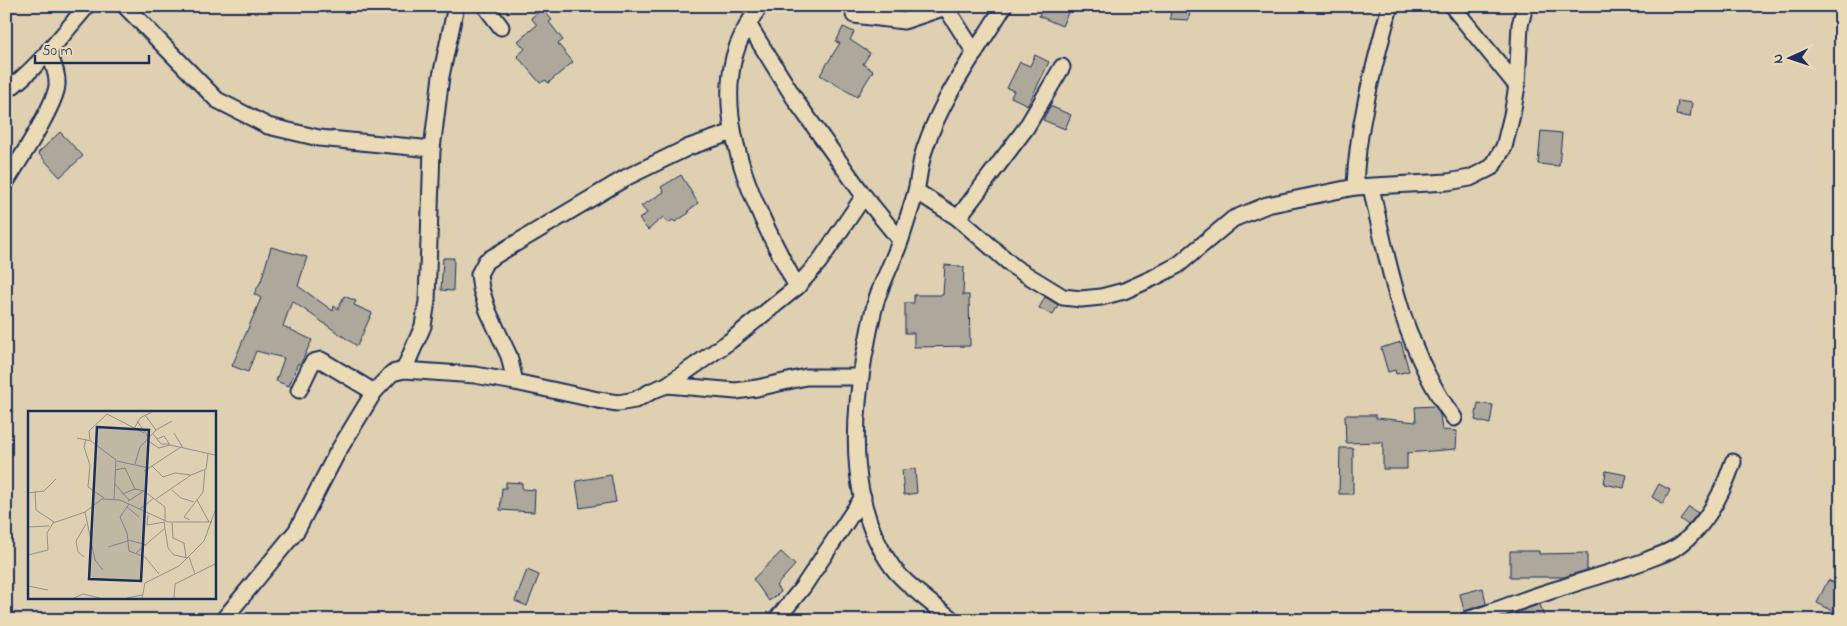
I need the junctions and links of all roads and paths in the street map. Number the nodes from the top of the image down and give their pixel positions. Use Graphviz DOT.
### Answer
graph roads {
  1 [pos="87,6"];
  2 [pos="456,6"];
  3 [pos="485,6"];
  4 [pos="760,6"];
  5 [pos="1004,6"];
  6 [pos="1390,6"];
  7 [pos="1452,6"];
  8 [pos="1525,6"];
  9 [pos="128,7"];
  10 [pos="946,7"];
  11 [pos="854,14"];
  12 [pos="748,24"];
  13 [pos="501,27"];
  14 [pos="48,51"];
  15 [pos="975,53"];
  16 [pos="1062,67"];
  17 [pos="1517,86"];
  18 [pos="6,92"];
  19 [pos="732,132"];
  20 [pos="432,149"];
  21 [pos="6,182"];
  22 [pos="1371,187"];
  23 [pos="1355,188"];
  24 [pos="916,191"];
  25 [pos="864,196"];
  26 [pos="958,218"];
  27 [pos="900,240"];
  28 [pos="797,287"];
  29 [pos="404,370"];
  30 [pos="861,377"];
  31 [pos="515,382"];
  32 [pos="667,385"];
  33 [pos="299,390"];
  34 [pos="374,392"];
  35 [pos="1454,418"];
  36 [pos="1733,462"];
  37 [pos="863,497"];
  38 [pos="223,620"];
  39 [pos="776,620"];
  40 [pos="953,620"];
  41 [pos="1467,620"];
  1 -- 14 [label="street"];
  2 -- 20 [label="street"];
  3 -- 13 [label="street"];
  4 -- 12 [label="street"];
  5 -- 15 [label="street"];
  6 -- 23 [label="street"];
  7 -- 17 [label="street"];
  8 -- 17 [label="street"];
  9 -- 20 [label="street"];
  10 -- 11 [label="street"];
  10 -- 15 [label="street"];
  12 -- 19 [label="street"];
  12 -- 25 [label="street"];
  14 -- 18 [label="street"];
  14 -- 21 [label="street"];
  15 -- 24 [label="street"];
  16 -- 26 [label="street"];
  17 -- 22 [label="street"];
  19 -- 28 [label="street"];
  19 -- 31 [label="street"];
  20 -- 29 [label="street"];
  22 -- 23 [label="street"];
  22 -- 35 [label="street"];
  23 -- 26 [label="street"];
  24 -- 26 [label="street"];
  24 -- 27 [label="street"];
  25 -- 27 [label="street"];
  25 -- 28 [label="street"];
  27 -- 30 [label="street"];
  28 -- 32 [label="street"];
  29 -- 31 [label="street"];
  29 -- 34 [label="street"];
  30 -- 32 [label="street"];
  30 -- 37 [label="street"];
  31 -- 32 [label="street"];
  33 -- 34 [label="street"];
  34 -- 38 [label="street"];
  36 -- 41 [label="street"];
  37 -- 39 [label="street"];
  37 -- 40 [label="street"];
}
